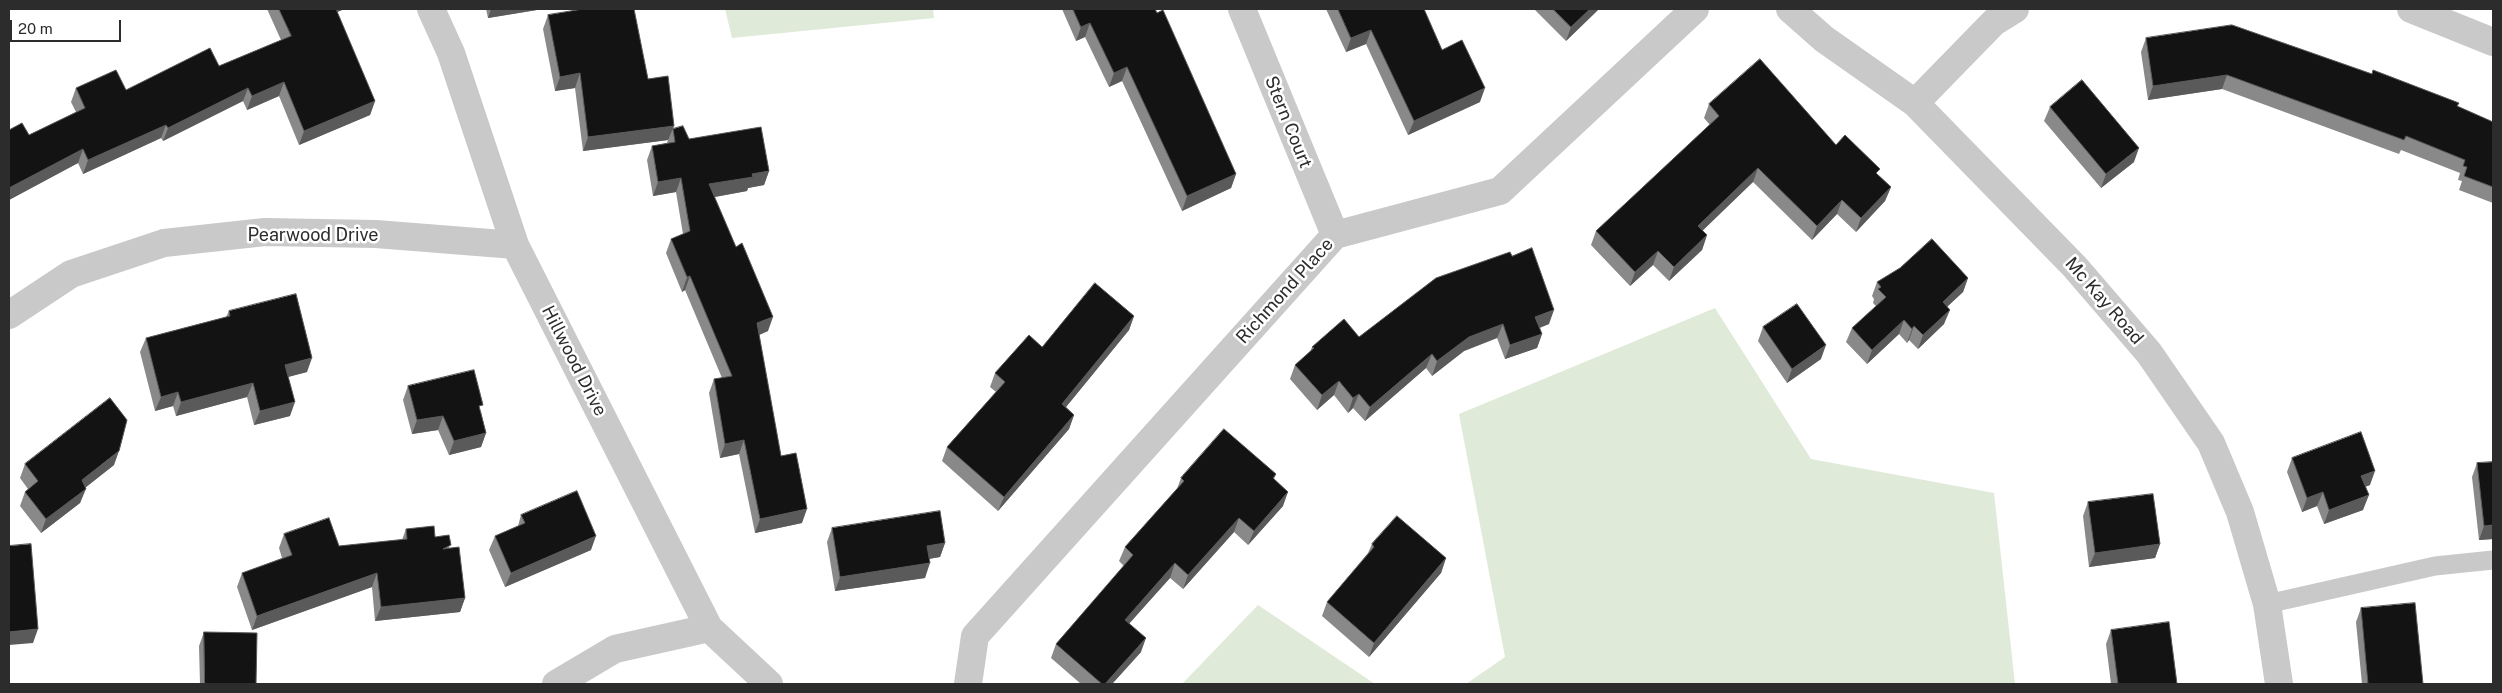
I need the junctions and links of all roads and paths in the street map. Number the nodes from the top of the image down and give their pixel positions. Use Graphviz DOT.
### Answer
graph roads {
  1 [pos="431,9"];
  2 [pos="1242,9"];
  3 [pos="1695,9"];
  4 [pos="1790,9"];
  5 [pos="2015,9"];
  6 [pos="2411,9"];
  7 [pos="2493,42"];
  8 [pos="1915,103"];
  9 [pos="1335,235"];
  10 [pos="515,245"];
  11 [pos="9,315"];
  12 [pos="2493,560"];
  13 [pos="2267,604"];
  14 [pos="709,628"];
  15 [pos="556,684"];
  16 [pos="769,684"];
  17 [pos="968,684"];
  18 [pos="2279,684"];
  1 -- 10 [label="street, Hillwood Drive"];
  2 -- 9 [label="street, Stern Court"];
  3 -- 9 [label="street, Richmond Place"];
  4 -- 8 [label="street, Mc Kay Road"];
  5 -- 8 [label="street"];
  6 -- 7 [label="street"];
  8 -- 13 [label="street, Mc Kay Road"];
  9 -- 17 [label="street, Richmond Place"];
  10 -- 11 [label="street, Pearwood Drive"];
  10 -- 14 [label="street, Hillwood Drive"];
  12 -- 13 [label="lane"];
  13 -- 18 [label="street, Mc Kay Road"];
  14 -- 15 [label="street"];
  14 -- 16 [label="street, Hillwood Drive"];
}
